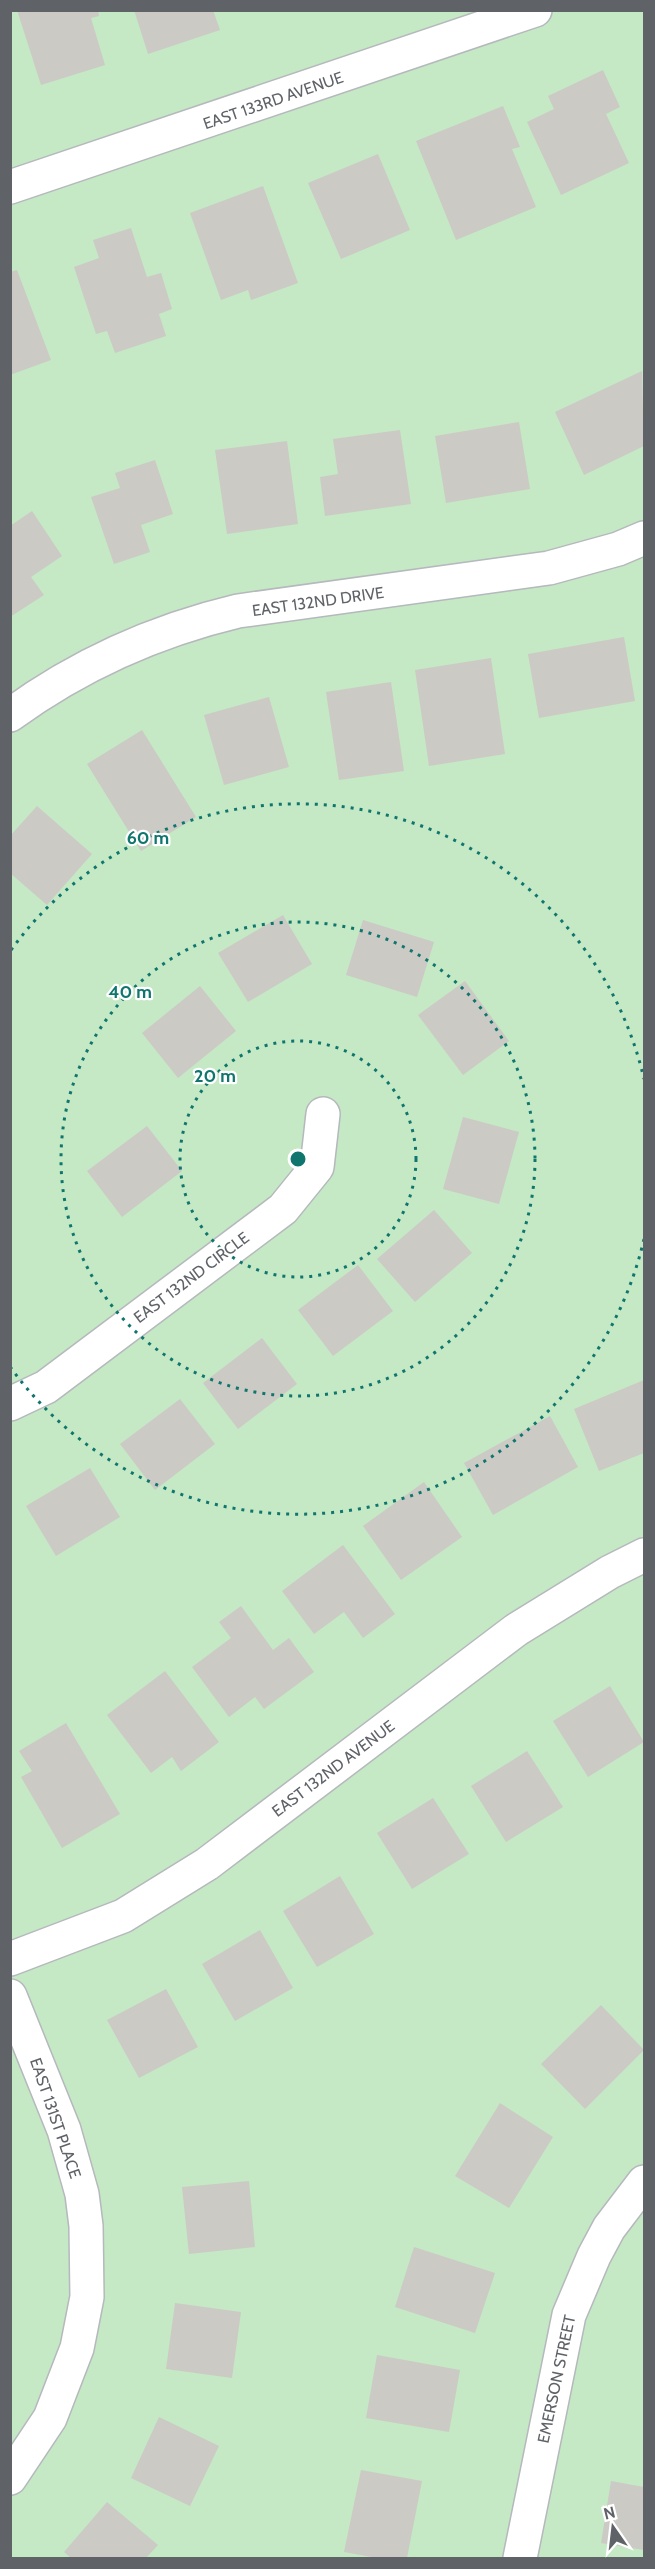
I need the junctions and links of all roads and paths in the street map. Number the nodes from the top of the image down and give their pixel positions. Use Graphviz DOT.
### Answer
graph roads {
  1 [pos="535,10"];
  2 [pos="10,187"];
  3 [pos="645,538"];
  4 [pos="10,715"];
  5 [pos="323,1114"];
  6 [pos="10,1404"];
  7 [pos="645,1555"];
  8 [pos="10,1959"];
  9 [pos="10,1996"];
  10 [pos="645,2182"];
  11 [pos="10,2478"];
  12 [pos="520,2559"];
  1 -- 2 [label="street, EAST 133RD AVENUE"];
  3 -- 4 [label="street, EAST 132ND DRIVE"];
  5 -- 6 [label="street, EAST 132ND CIRCLE"];
  7 -- 8 [label="street, EAST 132ND AVENUE"];
  9 -- 11 [label="street, EAST 131ST PLACE"];
  10 -- 12 [label="street, EMERSON STREET"];
}
